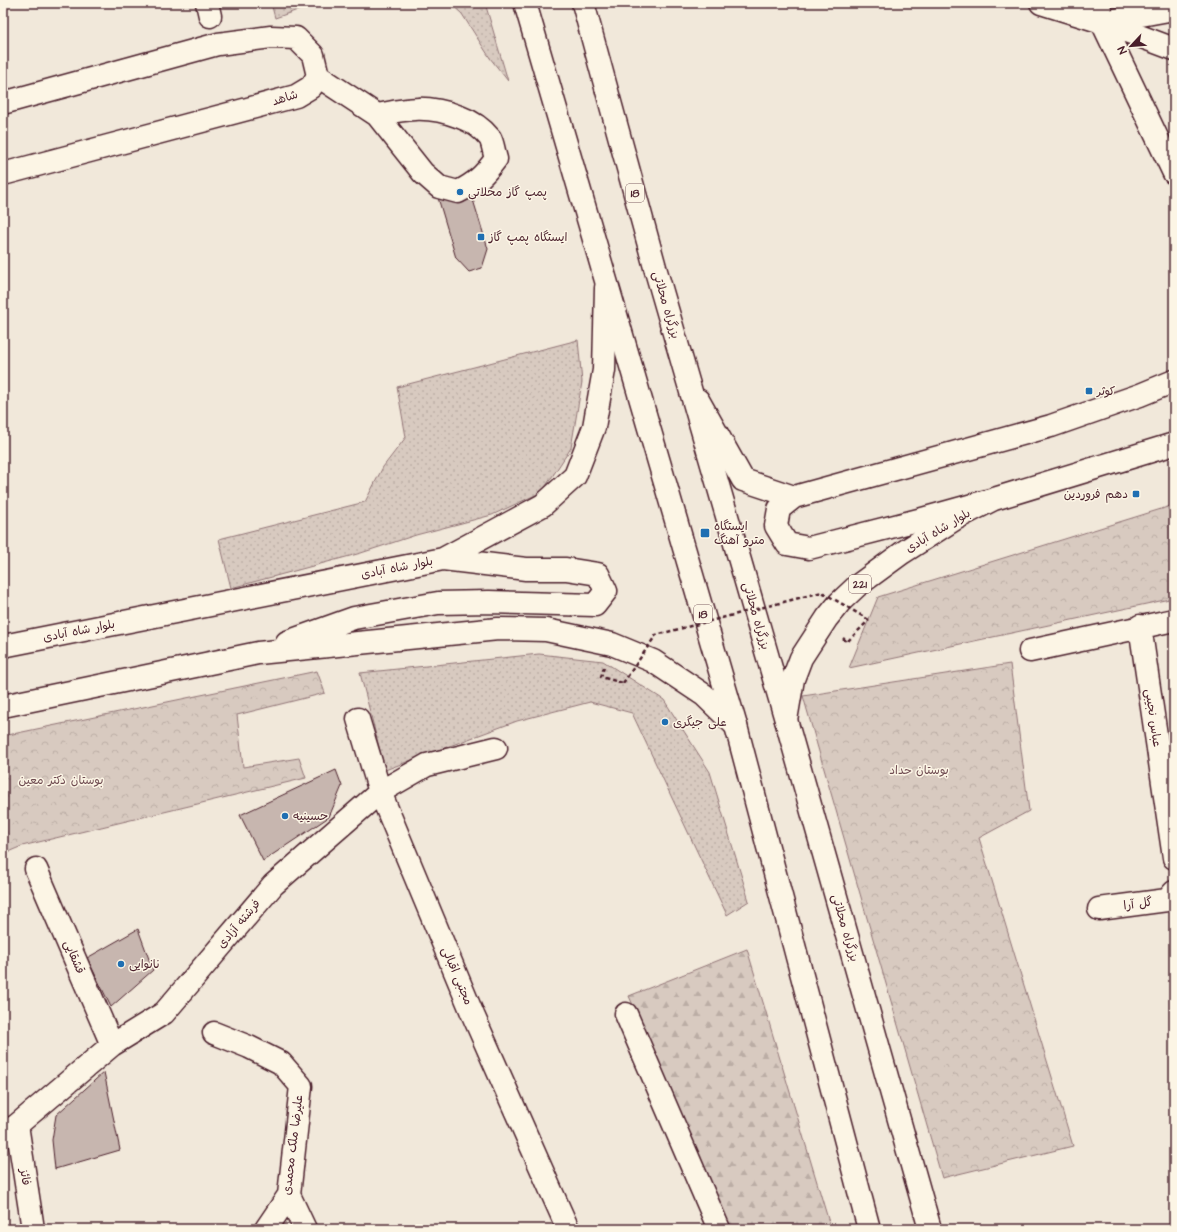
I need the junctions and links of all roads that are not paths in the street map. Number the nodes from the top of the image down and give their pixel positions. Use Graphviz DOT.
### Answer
graph roads {
  1 [pos="525,3"];
  2 [pos="583,3"];
  3 [pos="1041,3"];
  4 [pos="1174,9"];
  5 [pos="1100,13"];
  6 [pos="1174,48"];
  7 [pos="318,76"];
  8 [pos="3,103"];
  9 [pos="377,115"];
  10 [pos="1174,173"];
  11 [pos="3,174"];
  12 [pos="606,283"];
  13 [pos="1174,381"];
  14 [pos="689,383"];
  15 [pos="1174,444"];
  16 [pos="794,497"];
  17 [pos="994,499"];
  18 [pos="443,559"];
  19 [pos="1174,620"];
  20 [pos="1140,626"];
  21 [pos="3,646"];
  22 [pos="1030,651"];
  23 [pos="258,653"];
  24 [pos="3,706"];
  25 [pos="358,719"];
  26 [pos="786,720"];
  27 [pos="736,726"];
  28 [pos="496,748"];
  29 [pos="380,792"];
  30 [pos="1174,858"];
  31 [pos="36,869"];
  32 [pos="1174,892"];
  33 [pos="1100,909"];
  34 [pos="626,1014"];
  35 [pos="214,1033"];
  36 [pos="112,1044"];
  37 [pos="10,1130"];
  38 [pos="289,1195"];
  39 [pos="34,1229"];
  40 [pos="266,1229"];
  41 [pos="305,1229"];
  42 [pos="568,1229"];
  43 [pos="720,1229"];
  44 [pos="869,1229"];
  45 [pos="930,1229"];
  1 -- 12 [label="main road, 18"];
  2 -- 14 [label="main road, بزرگراه محلاتی / 18"];
  3 -- 5 [label="main road"];
  4 -- 5 [label="main road"];
  5 -- 6 [label="main road"];
  5 -- 10 [label="main road"];
  7 -- 8 [label="main road"];
  7 -- 9 [label="main road"];
  7 -- 11 [label="main road, شاهد"];
  9 -- 9 [label="main road"];
  12 -- 18 [label="main road, بلوار شاه آبادی"];
  12 -- 27 [label="main road, 18"];
  13 -- 16 [label="main road"];
  14 -- 16 [label="main road"];
  14 -- 26 [label="main road, بزرگراه محلاتی / 18"];
  15 -- 17 [label="main road, بلوار شاه آبادی / 221"];
  16 -- 17 [label="main road, 221"];
  17 -- 26 [label="main road, بلوار شاه آبادی / 221"];
  18 -- 21 [label="main road, بلوار شاه آبادی"];
  18 -- 23 [label="main road"];
  19 -- 20 [label="main road"];
  20 -- 22 [label="main road"];
  20 -- 30 [label="main road, عباس نجیبی"];
  23 -- 24 [label="main road"];
  23 -- 27 [label="main road"];
  25 -- 29 [label="main road, مجتبی اقبالی"];
  26 -- 45 [label="main road, بزرگراه محلاتی / 18"];
  27 -- 44 [label="main road, 18"];
  28 -- 29 [label="main road, فرشته آزادی"];
  29 -- 36 [label="main road, فرشته آزادی"];
  29 -- 42 [label="main road, مجتبی اقبالی"];
  31 -- 36 [label="main road, قشقایی"];
  32 -- 33 [label="main road, گل آرا"];
  34 -- 43 [label="main road"];
  35 -- 38 [label="main road, علیرضا ملک محمدی"];
  36 -- 37 [label="main road, فرشته آزادی"];
  37 -- 39 [label="main road, فائز"];
  38 -- 40 [label="main road, علیرضا ملک محمدی"];
  38 -- 41 [label="main road"];
}
